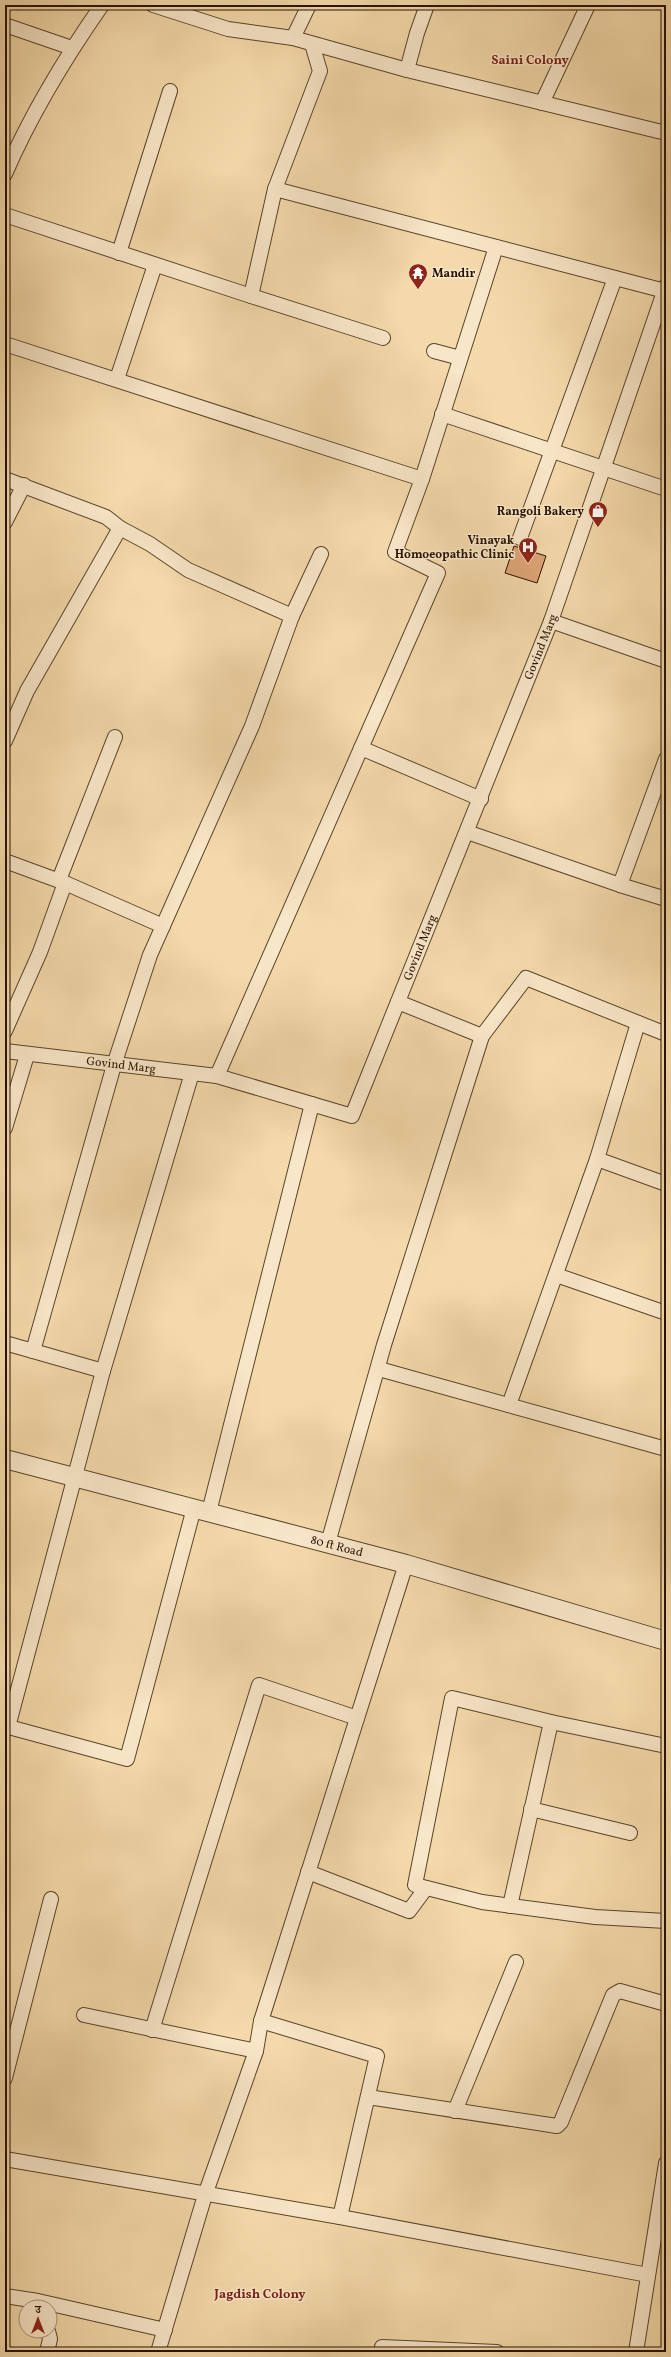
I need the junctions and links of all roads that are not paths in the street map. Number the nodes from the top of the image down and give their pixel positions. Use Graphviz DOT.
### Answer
graph roads {
  1 [pos="102,5"];
  2 [pos="153,5"];
  3 [pos="309,5"];
  4 [pos="427,5"];
  5 [pos="588,5"];
  6 [pos="5,25"];
  7 [pos="293,38"];
  8 [pos="312,44"];
  9 [pos="72,48"];
  10 [pos="407,70"];
  11 [pos="170,91"];
  12 [pos="542,103"];
  13 [pos="666,133"];
  14 [pos="10,149"];
  15 [pos="5,174"];
  16 [pos="275,189"];
  17 [pos="5,215"];
  18 [pos="496,247"];
  19 [pos="119,253"];
  20 [pos="155,265"];
  21 [pos="615,278"];
  22 [pos="665,288"];
  23 [pos="251,296"];
  24 [pos="383,338"];
  25 [pos="5,344"];
  26 [pos="434,351"];
  27 [pos="460,358"];
  28 [pos="117,379"];
  29 [pos="442,414"];
  30 [pos="552,450"];
  31 [pos="604,467"];
  32 [pos="5,478"];
  33 [pos="422,479"];
  34 [pos="24,485"];
  35 [pos="666,489"];
  36 [pos="5,522"];
  37 [pos="120,528"];
  38 [pos="520,538"];
  39 [pos="321,554"];
  40 [pos="292,616"];
  41 [pos="551,621"];
  42 [pos="666,661"];
  43 [pos="115,737"];
  44 [pos="5,741"];
  45 [pos="361,748"];
  46 [pos="666,759"];
  47 [pos="480,799"];
  48 [pos="467,832"];
  49 [pos="5,861"];
  50 [pos="62,882"];
  51 [pos="620,885"];
  52 [pos="666,899"];
  53 [pos="163,926"];
  54 [pos="398,1002"];
  55 [pos="638,1023"];
  56 [pos="5,1031"];
  57 [pos="666,1034"];
  58 [pos="482,1036"];
  59 [pos="5,1051"];
  60 [pos="27,1054"];
  61 [pos="114,1065"];
  62 [pos="192,1073"];
  63 [pos="217,1076"];
  64 [pos="312,1104"];
  65 [pos="5,1128"];
  66 [pos="597,1159"];
  67 [pos="666,1184"];
  68 [pos="556,1275"];
  69 [pos="666,1313"];
  70 [pos="5,1343"];
  71 [pos="33,1351"];
  72 [pos="379,1369"];
  73 [pos="103,1370"];
  74 [pos="509,1405"];
  75 [pos="666,1449"];
  76 [pos="5,1459"];
  77 [pos="76,1476"];
  78 [pos="202,1510"];
  79 [pos="328,1543"];
  80 [pos="406,1564"];
  81 [pos="666,1641"];
  82 [pos="358,1718"];
  83 [pos="551,1722"];
  84 [pos="6,1727"];
  85 [pos="666,1746"];
  86 [pos="531,1809"];
  87 [pos="630,1833"];
  88 [pos="308,1872"];
  89 [pos="426,1888"];
  90 [pos="52,1899"];
  91 [pos="510,1906"];
  92 [pos="666,1921"];
  93 [pos="516,1962"];
  94 [pos="666,2004"];
  95 [pos="84,2015"];
  96 [pos="261,2021"];
  97 [pos="152,2030"];
  98 [pos="256,2051"];
  99 [pos="5,2078"];
  100 [pos="368,2097"];
  101 [pos="455,2111"];
  102 [pos="5,2159"];
  103 [pos="666,2163"];
  104 [pos="205,2195"];
  105 [pos="340,2217"];
  106 [pos="648,2274"];
  107 [pos="5,2296"];
  108 [pos="18,2299"];
  109 [pos="58,2308"];
  110 [pos="165,2330"];
  111 [pos="50,2339"];
  112 [pos="382,2347"];
  113 [pos="47,2352"];
  114 [pos="158,2352"];
  115 [pos="497,2352"];
  116 [pos="636,2352"];
  1 -- 9 [label="street"];
  2 -- 7 [label="street"];
  3 -- 7 [label="street"];
  4 -- 10 [label="street"];
  5 -- 12 [label="street"];
  6 -- 9 [label="street"];
  7 -- 8 [label="street"];
  8 -- 10 [label="street"];
  8 -- 16 [label="street"];
  9 -- 14 [label="street"];
  10 -- 12 [label="street"];
  11 -- 19 [label="street"];
  12 -- 13 [label="street"];
  14 -- 15 [label="street"];
  16 -- 18 [label="street"];
  16 -- 23 [label="street"];
  17 -- 19 [label="street"];
  18 -- 21 [label="street"];
  18 -- 27 [label="street"];
  19 -- 20 [label="street"];
  20 -- 23 [label="street"];
  20 -- 28 [label="street"];
  21 -- 22 [label="street"];
  21 -- 30 [label="street"];
  22 -- 31 [label="street, Govind Marg"];
  23 -- 24 [label="street"];
  25 -- 28 [label="street"];
  26 -- 27 [label="street"];
  27 -- 29 [label="street"];
  28 -- 33 [label="street"];
  29 -- 30 [label="street"];
  29 -- 33 [label="street"];
  30 -- 31 [label="street"];
  30 -- 38 [label="street"];
  31 -- 35 [label="street"];
  31 -- 41 [label="street, Govind Marg"];
  32 -- 34 [label="street"];
  33 -- 45 [label="street"];
  34 -- 36 [label="street"];
  34 -- 37 [label="street"];
  37 -- 40 [label="street"];
  37 -- 44 [label="street"];
  39 -- 40 [label="street"];
  40 -- 53 [label="street"];
  41 -- 42 [label="street"];
  41 -- 47 [label="street, Govind Marg"];
  43 -- 50 [label="street"];
  45 -- 47 [label="street"];
  45 -- 63 [label="street"];
  46 -- 51 [label="street"];
  47 -- 48 [label="street, Govind Marg"];
  48 -- 51 [label="street"];
  48 -- 54 [label="street, Govind Marg"];
  49 -- 50 [label="street"];
  50 -- 53 [label="street"];
  50 -- 56 [label="street"];
  51 -- 52 [label="street"];
  53 -- 61 [label="street"];
  54 -- 58 [label="street"];
  54 -- 64 [label="street, Govind Marg"];
  55 -- 57 [label="street"];
  55 -- 58 [label="street"];
  55 -- 66 [label="street"];
  58 -- 72 [label="street"];
  59 -- 60 [label="street, Govind Marg"];
  60 -- 61 [label="street, Govind Marg"];
  60 -- 65 [label="street"];
  61 -- 62 [label="street, Govind Marg"];
  61 -- 71 [label="street"];
  62 -- 63 [label="street, Govind Marg"];
  62 -- 73 [label="street"];
  63 -- 64 [label="street, Govind Marg"];
  64 -- 78 [label="street"];
  66 -- 67 [label="street"];
  66 -- 68 [label="street"];
  68 -- 69 [label="street"];
  68 -- 74 [label="street"];
  70 -- 71 [label="street"];
  71 -- 73 [label="street"];
  72 -- 74 [label="street"];
  72 -- 79 [label="street"];
  73 -- 77 [label="street"];
  74 -- 75 [label="street"];
  76 -- 77 [label="street, 80 ft Road"];
  77 -- 78 [label="street, 80 ft Road"];
  77 -- 84 [label="street"];
  78 -- 79 [label="street, 80 ft Road"];
  78 -- 84 [label="street"];
  79 -- 80 [label="street, 80 ft Road"];
  80 -- 81 [label="street, 80 ft Road"];
  80 -- 82 [label="street"];
  82 -- 88 [label="street"];
  82 -- 97 [label="street"];
  83 -- 85 [label="street"];
  83 -- 86 [label="street"];
  83 -- 89 [label="street"];
  86 -- 87 [label="street"];
  86 -- 91 [label="street"];
  88 -- 89 [label="street"];
  88 -- 96 [label="street"];
  89 -- 91 [label="street"];
  90 -- 99 [label="street"];
  91 -- 92 [label="street"];
  93 -- 101 [label="street"];
  94 -- 101 [label="street"];
  95 -- 97 [label="street"];
  96 -- 98 [label="street"];
  96 -- 100 [label="street"];
  97 -- 98 [label="street"];
  98 -- 104 [label="street"];
  100 -- 101 [label="street"];
  100 -- 105 [label="street"];
  102 -- 104 [label="street"];
  103 -- 106 [label="street"];
  104 -- 105 [label="street"];
  104 -- 110 [label="street"];
  105 -- 106 [label="street"];
  106 -- 116 [label="street"];
  107 -- 108 [label="street"];
  109 -- 110 [label="street"];
  110 -- 114 [label="street"];
  111 -- 113 [label="street"];
  112 -- 115 [label="street"];
}
